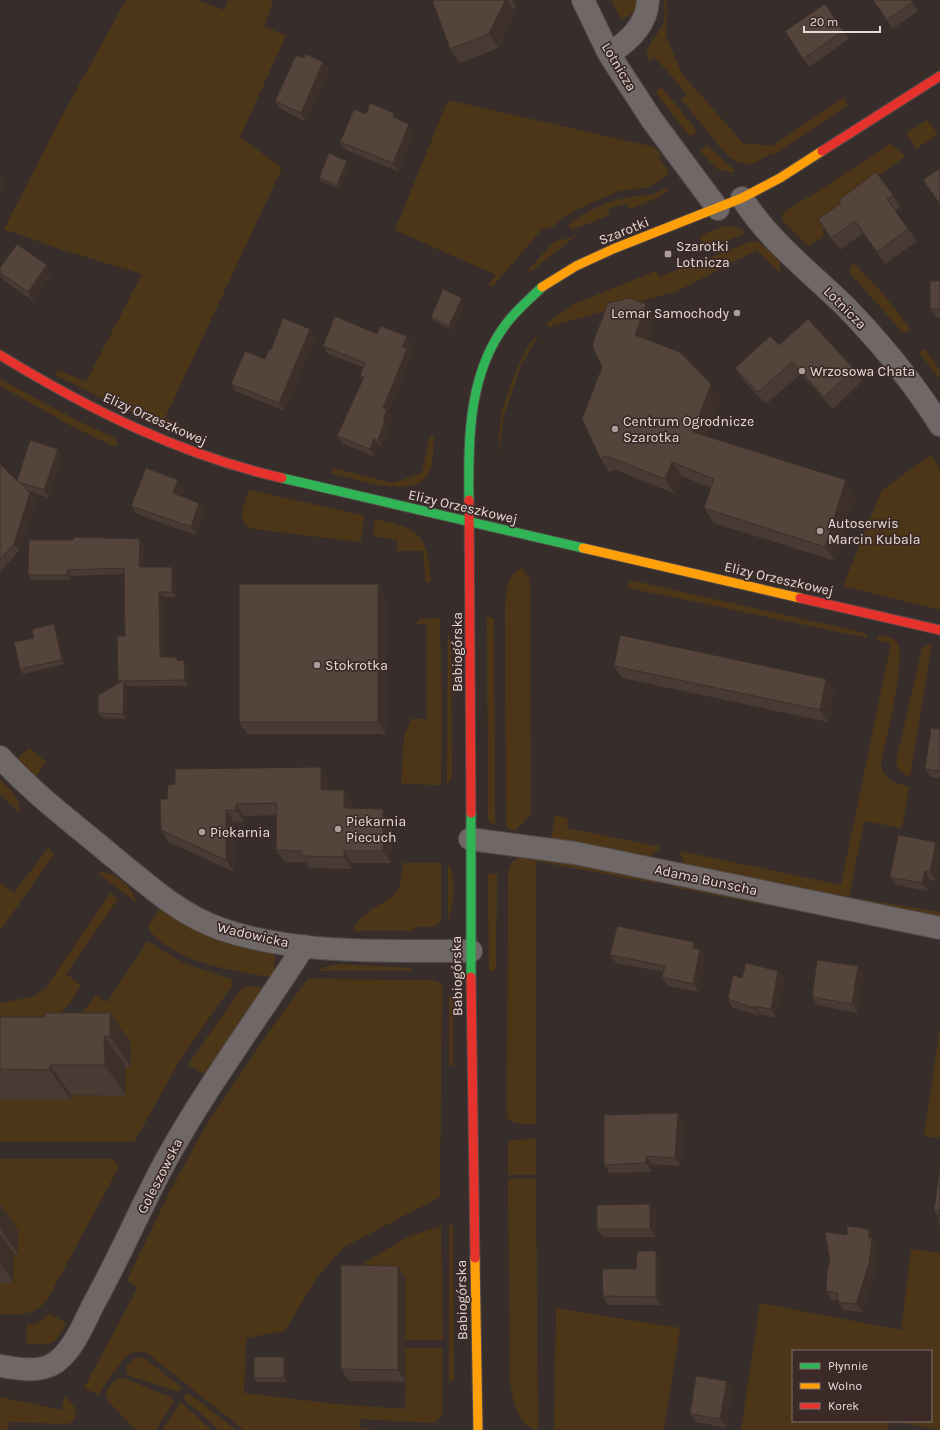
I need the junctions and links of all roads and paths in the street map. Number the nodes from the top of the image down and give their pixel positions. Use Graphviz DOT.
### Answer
graph roads {
  1 [pos="583,0"];
  2 [pos="648,0"];
  3 [pos="609,54"];
  4 [pos="940,76"];
  5 [pos="742,198"];
  6 [pos="718,208"];
  7 [pos="0,355"];
  8 [pos="940,425"];
  9 [pos="469,522"];
  10 [pos="940,630"];
  11 [pos="0,757"];
  12 [pos="470,839"];
  13 [pos="940,928"];
  14 [pos="304,946"];
  15 [pos="471,951"];
  16 [pos="0,1366"];
  17 [pos="478,1430"];
  1 -- 3 [label="street, Lotnicza"];
  2 -- 3 [label="street"];
  3 -- 6 [label="street, Lotnicza"];
  4 -- 5 [label="street, Szarotki"];
  5 -- 6 [label="street, Szarotki"];
  5 -- 8 [label="street, Lotnicza"];
  6 -- 9 [label="street, Szarotki"];
  7 -- 9 [label="street, Elizy Orzeszkowej"];
  9 -- 10 [label="street, Elizy Orzeszkowej"];
  9 -- 12 [label="street, Babiogórska"];
  11 -- 14 [label="street, Wadowicka"];
  12 -- 13 [label="street, Adama Bunscha"];
  12 -- 15 [label="street, Babiogórska"];
  14 -- 15 [label="street, Wadowicka"];
  14 -- 16 [label="street, Goleszowska"];
  15 -- 17 [label="street, Babiogórska"];
}
